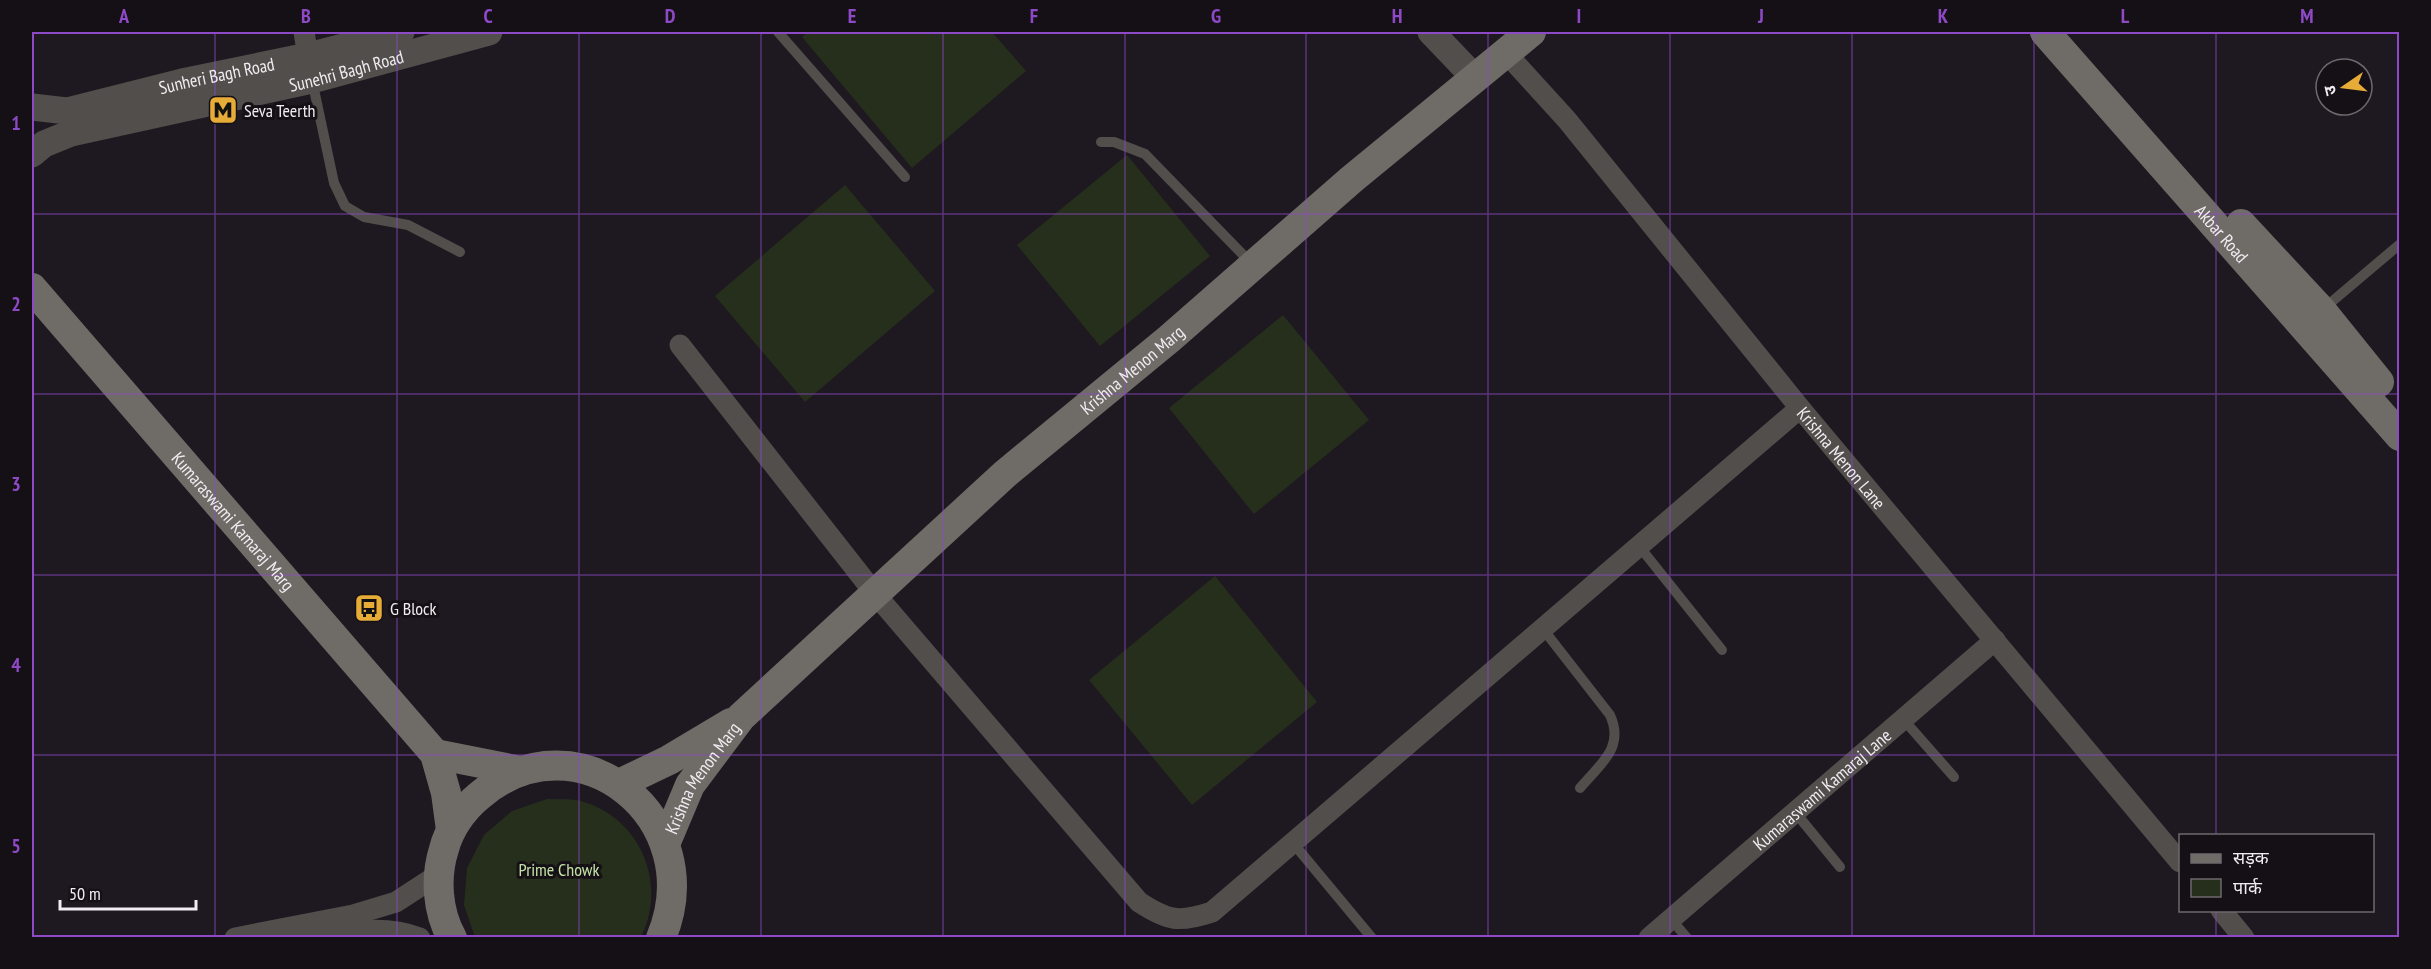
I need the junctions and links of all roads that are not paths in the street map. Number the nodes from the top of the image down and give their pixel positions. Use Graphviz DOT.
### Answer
graph roads {
  1 [pos="401,32"];
  2 [pos="489,32"];
  3 [pos="778,32"];
  4 [pos="1431,32"];
  5 [pos="1456,32"];
  6 [pos="1531,32"];
  7 [pos="2044,32"];
  8 [pos="2070,32"];
  9 [pos="308,56"];
  10 [pos="1490,66"];
  11 [pos="32,107"];
  12 [pos="1101,142"];
  13 [pos="32,154"];
  14 [pos="905,177"];
  15 [pos="2400,244"];
  16 [pos="460,252"];
  17 [pos="1253,266"];
  18 [pos="32,288"];
  19 [pos="2321,310"];
  20 [pos="680,345"];
  21 [pos="2400,407"];
  22 [pos="1800,408"];
  23 [pos="2400,436"];
  24 [pos="1640,546"];
  25 [pos="876,595"];
  26 [pos="1543,628"];
  27 [pos="1995,640"];
  28 [pos="1722,650"];
  29 [pos="741,717"];
  30 [pos="1903,719"];
  31 [pos="435,754"];
  32 [pos="521,771"];
  33 [pos="1954,777"];
  34 [pos="619,784"];
  35 [pos="1580,788"];
  36 [pos="1795,812"];
  37 [pos="451,830"];
  38 [pos="666,842"];
  39 [pos="1293,843"];
  40 [pos="2179,860"];
  41 [pos="1840,867"];
  42 [pos="439,874"];
  43 [pos="2223,912"];
  44 [pos="1671,919"];
  45 [pos="662,937"];
  46 [pos="235,938"];
  47 [pos="315,938"];
  48 [pos="420,938"];
  49 [pos="452,938"];
  50 [pos="1372,938"];
  51 [pos="1649,938"];
  52 [pos="1686,938"];
  53 [pos="2244,938"];
  1 -- 9 [label="street, Sunheri Bagh Road"];
  2 -- 9 [label="street, Sunehri Bagh Road"];
  3 -- 14 [label="lane"];
  4 -- 10 [label="street"];
  5 -- 10 [label="street"];
  6 -- 10 [label="main road, Krishna Menon Marg"];
  7 -- 23 [label="main road, Akbar Road"];
  8 -- 19 [label="main road, Akbar Road"];
  9 -- 11 [label="street, Sunheri Bagh Road"];
  9 -- 13 [label="street, Sunehri Bagh Road"];
  9 -- 16 [label="lane"];
  10 -- 17 [label="main road, Krishna Menon Marg"];
  10 -- 22 [label="street, Krishna Menon Lane"];
  12 -- 17 [label="lane"];
  15 -- 19 [label="lane"];
  17 -- 25 [label="main road, Krishna Menon Marg"];
  18 -- 31 [label="main road, Kumaraswami Kamaraj Marg"];
  19 -- 21 [label="main road, Akbar Road"];
  20 -- 25 [label="street"];
  22 -- 24 [label="street"];
  22 -- 27 [label="street, Krishna Menon Lane"];
  24 -- 26 [label="street"];
  24 -- 28 [label="lane"];
  25 -- 29 [label="main road, Krishna Menon Marg"];
  25 -- 39 [label="street"];
  26 -- 35 [label="lane"];
  26 -- 39 [label="street"];
  27 -- 30 [label="street, Kumaraswami Kamaraj Lane"];
  27 -- 40 [label="street, Krishna Menon Lane"];
  29 -- 34 [label="main road, Krishna Menon Marg"];
  29 -- 38 [label="main road, Krishna Menon Marg"];
  30 -- 33 [label="lane"];
  30 -- 36 [label="street, Kumaraswami Kamaraj Lane"];
  31 -- 32 [label="main road"];
  31 -- 37 [label="main road, Kumaraswami Kamaraj Marg"];
  32 -- 34 [label="main road"];
  32 -- 37 [label="main road"];
  34 -- 38 [label="main road"];
  36 -- 41 [label="lane"];
  36 -- 44 [label="street, Kumaraswami Kamaraj Lane"];
  37 -- 42 [label="main road"];
  38 -- 45 [label="main road"];
  39 -- 50 [label="lane"];
  42 -- 46 [label="street"];
  42 -- 49 [label="main road"];
  43 -- 53 [label="street"];
  44 -- 51 [label="street, Kumaraswami Kamaraj Lane"];
  44 -- 52 [label="lane"];
  47 -- 48 [label="street"];
}
